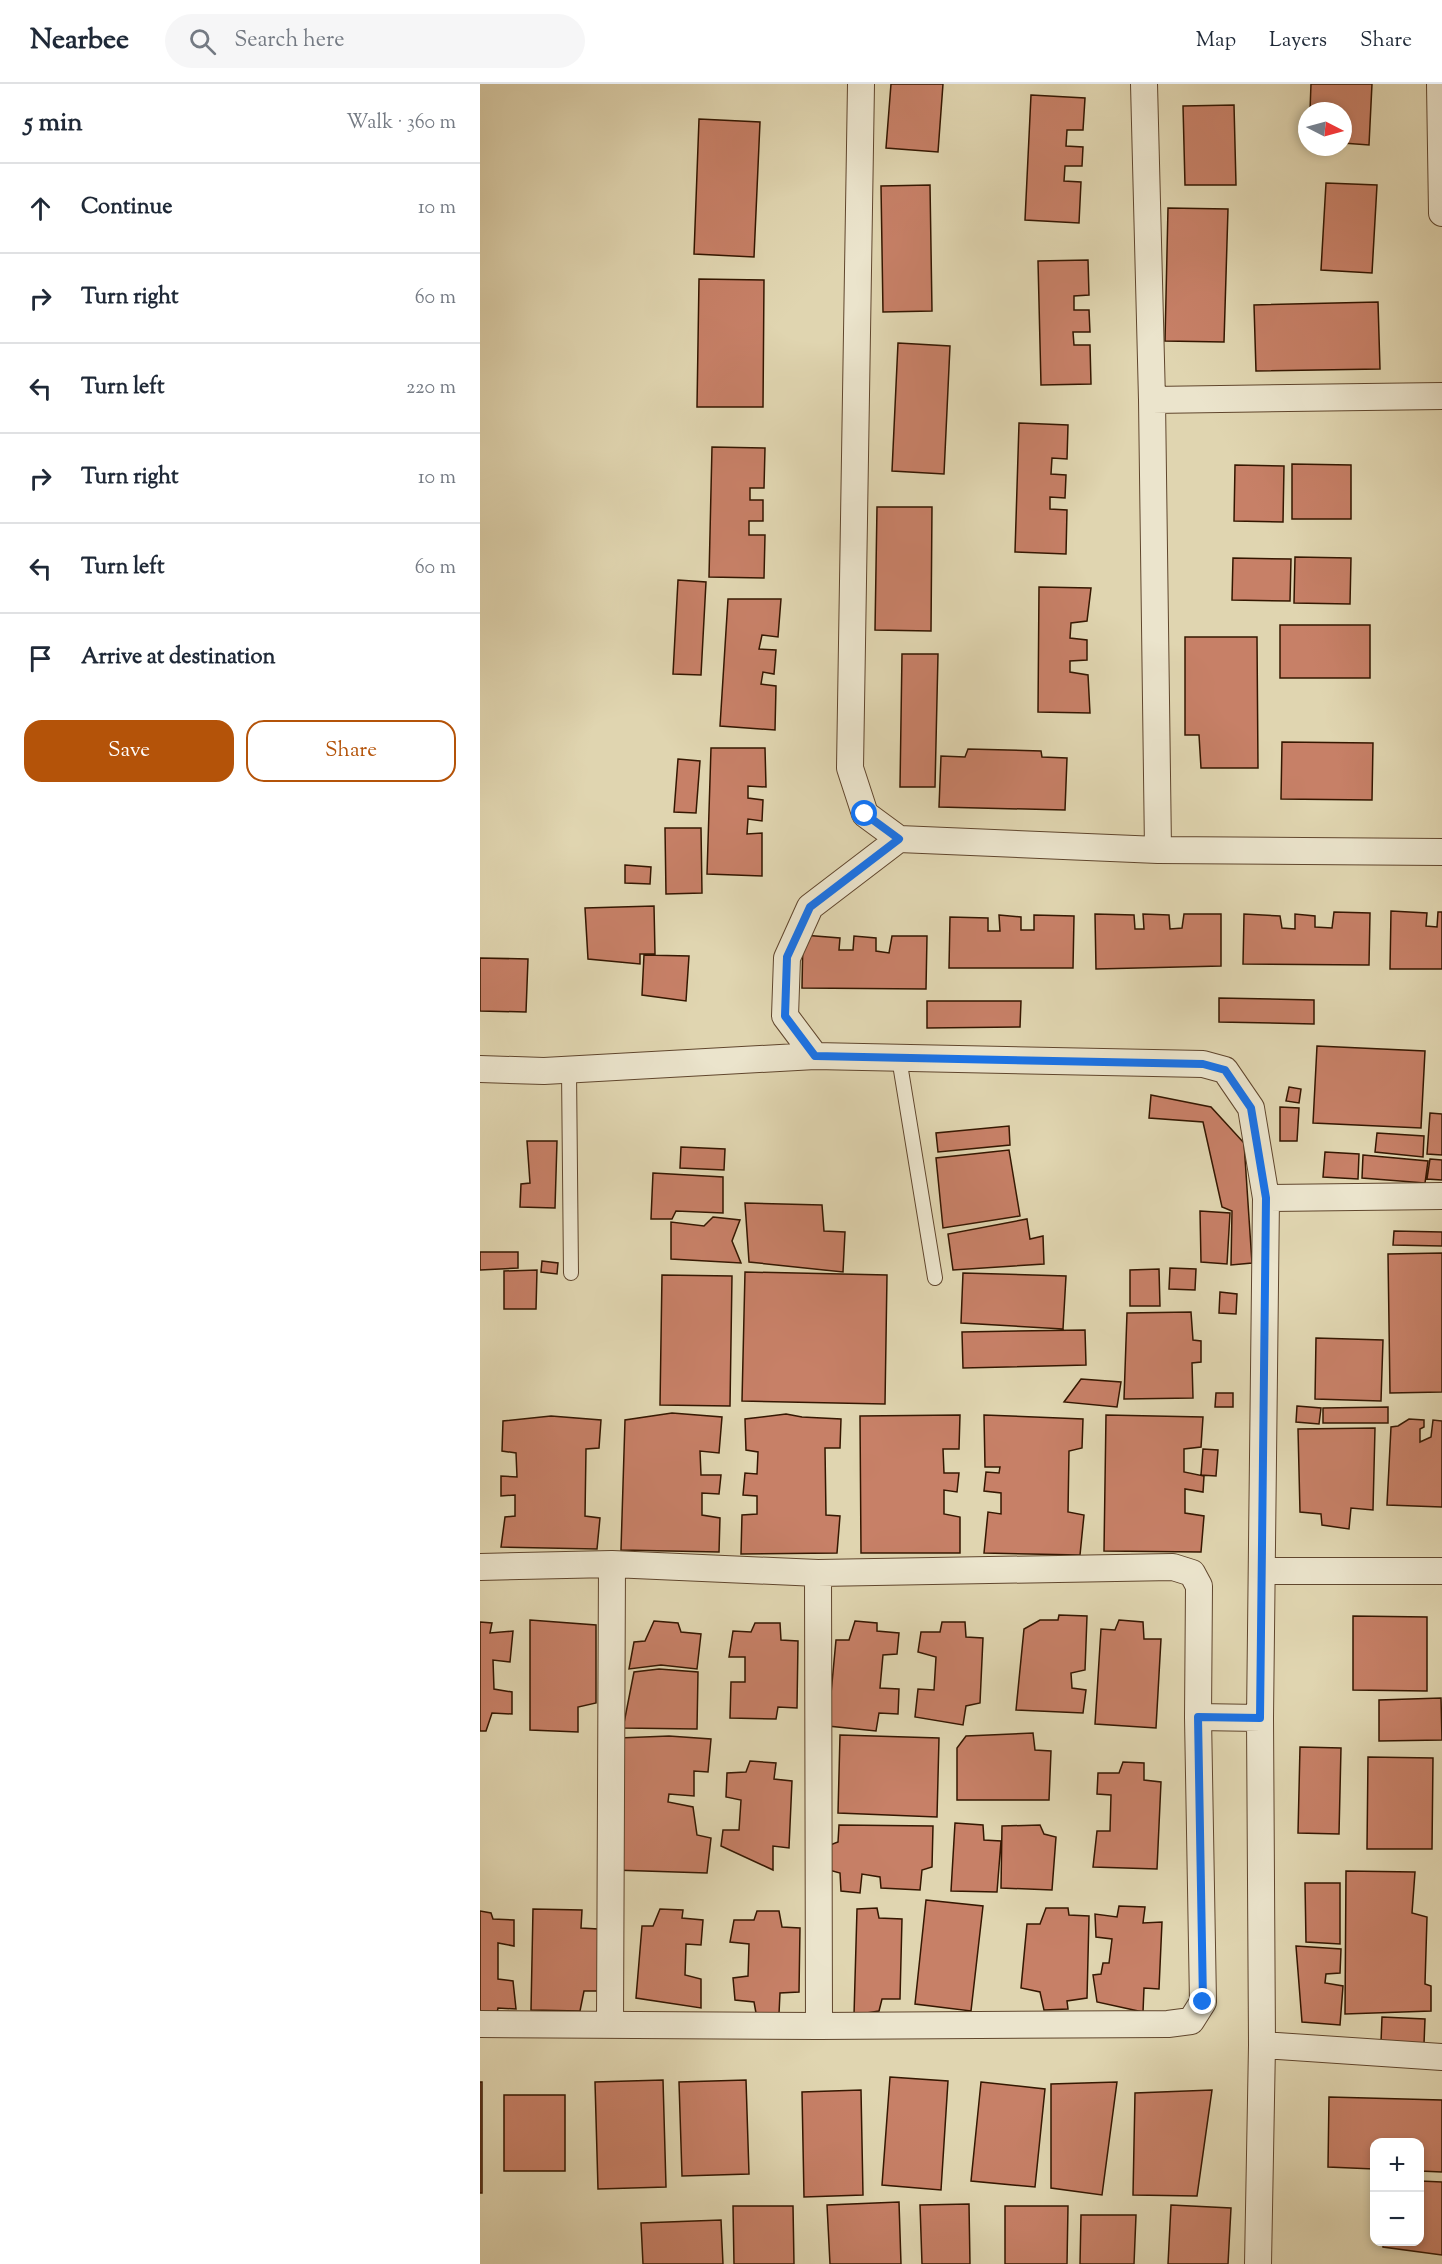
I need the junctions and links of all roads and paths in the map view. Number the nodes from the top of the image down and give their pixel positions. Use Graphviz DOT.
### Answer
graph roads {
  1 [pos="861,84"];
  2 [pos="1144,84"];
  3 [pos="1440,84"];
  4 [pos="1442,213"];
  5 [pos="1442,396"];
  6 [pos="1152,400"];
  7 [pos="899,839"];
  8 [pos="1158,850"];
  9 [pos="1442,852"];
  10 [pos="815,1056"];
  11 [pos="899,1058"];
  12 [pos="480,1069"];
  13 [pos="569,1070"];
  14 [pos="1442,1196"];
  15 [pos="1266,1198"];
  16 [pos="571,1273"];
  17 [pos="935,1278"];
  18 [pos="612,1564"];
  19 [pos="480,1567"];
  20 [pos="1263,1571"];
  21 [pos="1442,1571"];
  22 [pos="818,1573"];
  23 [pos="1198,1717"];
  24 [pos="1260,1718"];
  25 [pos="480,2024"];
  26 [pos="610,2024"];
  27 [pos="819,2026"];
  28 [pos="1262,2045"];
  29 [pos="1442,2057"];
  30 [pos="1258,2264"];
  1 -- 7 [label="street"];
  2 -- 6 [label="street"];
  3 -- 4 [label="street"];
  5 -- 6 [label="street"];
  6 -- 8 [label="street"];
  7 -- 8 [label="street"];
  7 -- 10 [label="street"];
  8 -- 9 [label="street"];
  10 -- 11 [label="street"];
  10 -- 13 [label="street"];
  11 -- 15 [label="street"];
  11 -- 17 [label="lane"];
  12 -- 13 [label="street"];
  13 -- 16 [label="lane"];
  14 -- 15 [label="street"];
  15 -- 20 [label="street"];
  18 -- 19 [label="street"];
  18 -- 22 [label="street"];
  18 -- 26 [label="street"];
  20 -- 21 [label="street"];
  20 -- 24 [label="street"];
  22 -- 23 [label="street"];
  22 -- 27 [label="street"];
  23 -- 24 [label="street"];
  23 -- 27 [label="street"];
  24 -- 28 [label="street"];
  25 -- 26 [label="street"];
  26 -- 27 [label="street"];
  28 -- 29 [label="street"];
  28 -- 30 [label="street"];
}
